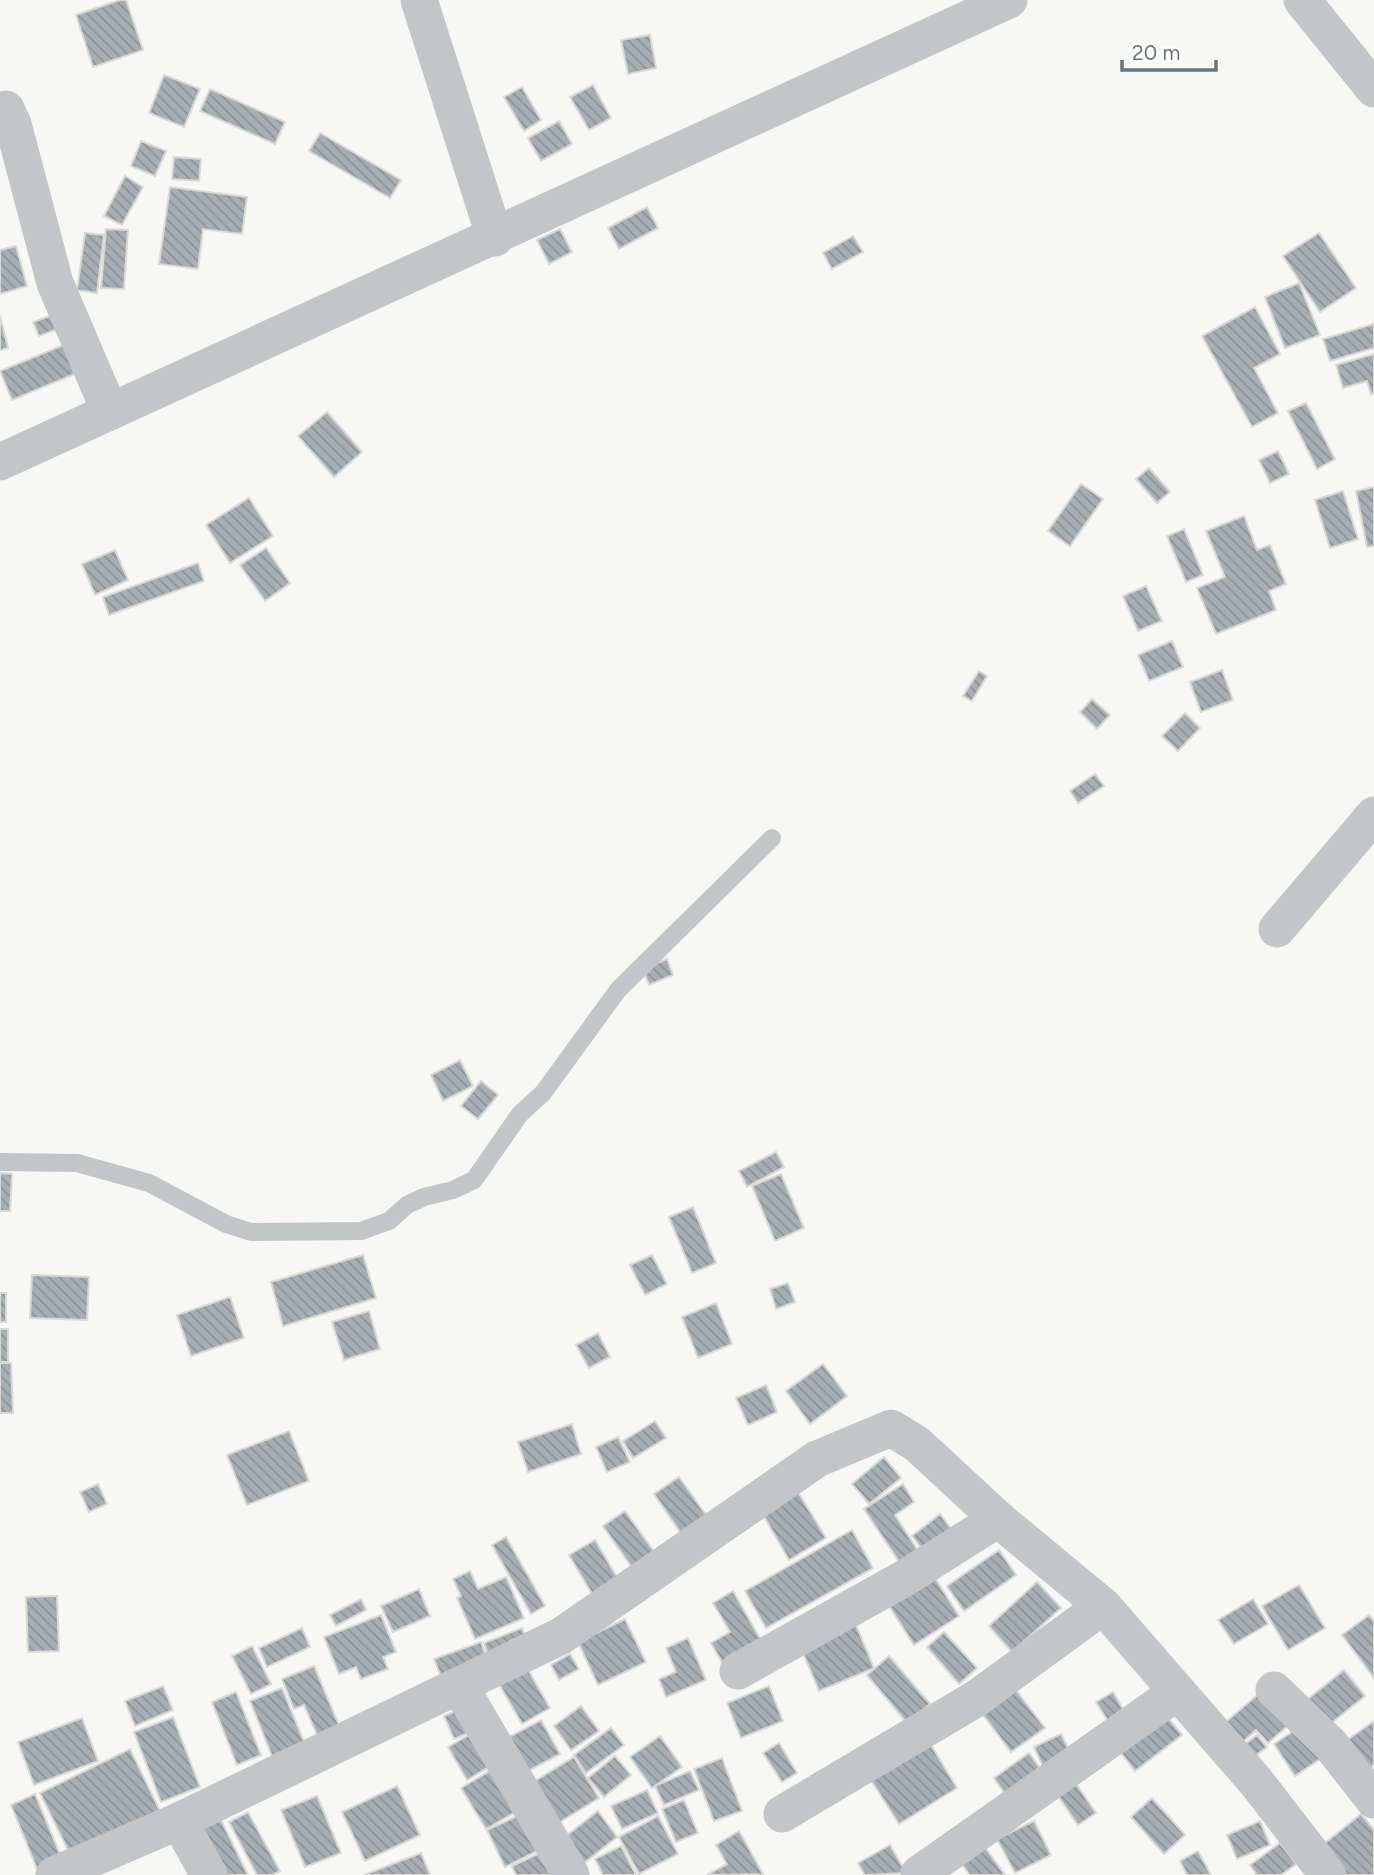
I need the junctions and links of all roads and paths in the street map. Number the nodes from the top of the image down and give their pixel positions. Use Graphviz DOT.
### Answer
graph roads {
  1 [pos="419,0"];
  2 [pos="1009,0"];
  3 [pos="1303,0"];
  4 [pos="1374,89"];
  5 [pos="0,110"];
  6 [pos="495,238"];
  7 [pos="110,412"];
  8 [pos="0,462"];
  9 [pos="1374,815"];
  10 [pos="772,838"];
  11 [pos="1277,929"];
  12 [pos="0,1162"];
  13 [pos="998,1519"];
  14 [pos="1103,1606"];
  15 [pos="738,1671"];
  16 [pos="460,1687"];
  17 [pos="1274,1690"];
  18 [pos="1176,1692"];
  19 [pos="1374,1800"];
  20 [pos="782,1814"];
  21 [pos="179,1821"];
  22 [pos="919,1874"];
  23 [pos="54,1875"];
  24 [pos="209,1875"];
  25 [pos="571,1875"];
  26 [pos="1328,1875"];
  1 -- 6 [label="street"];
  2 -- 6 [label="street"];
  3 -- 4 [label="street"];
  5 -- 7 [label="street"];
  6 -- 7 [label="street"];
  7 -- 8 [label="street"];
  9 -- 11 [label="street"];
  10 -- 12 [label="lane"];
  13 -- 14 [label="street"];
  13 -- 15 [label="street"];
  13 -- 16 [label="street"];
  14 -- 18 [label="street"];
  14 -- 20 [label="street"];
  16 -- 21 [label="street"];
  16 -- 25 [label="street"];
  17 -- 19 [label="street"];
  18 -- 22 [label="street"];
  18 -- 26 [label="street"];
  21 -- 23 [label="street"];
  21 -- 24 [label="street"];
}
